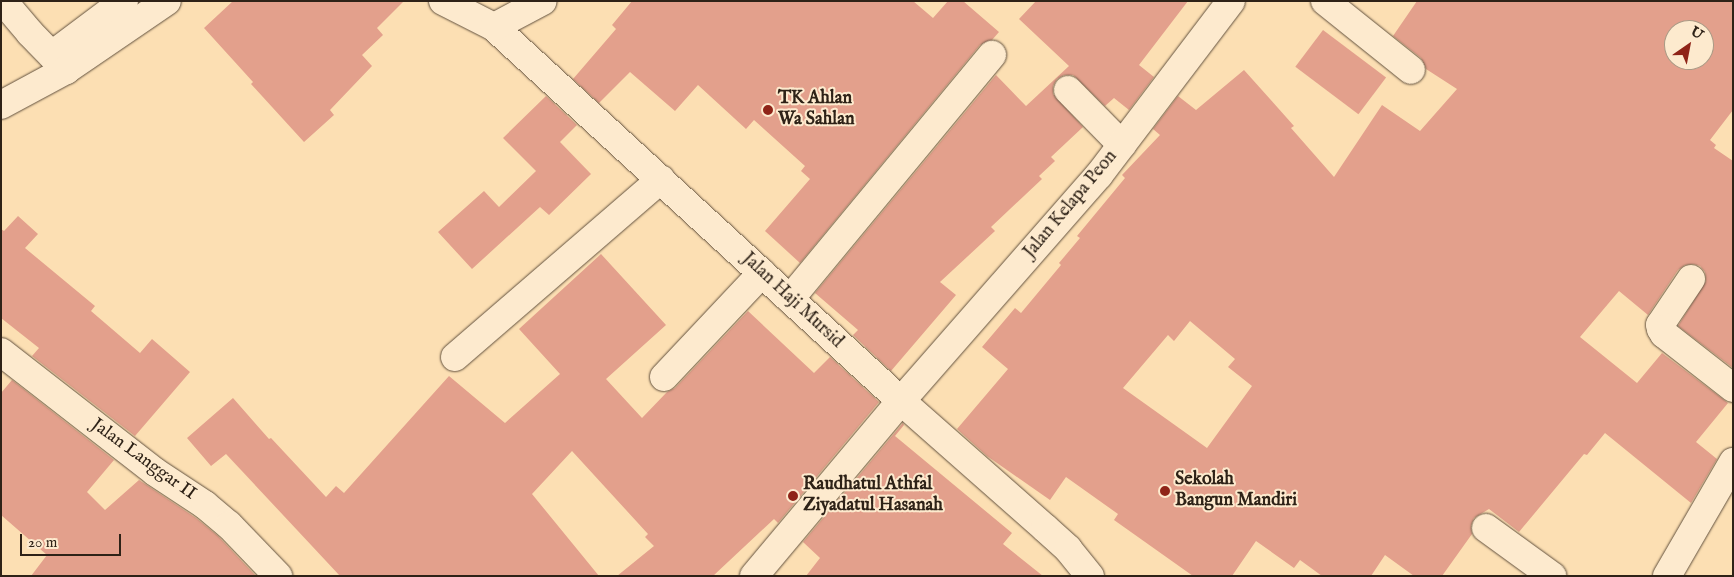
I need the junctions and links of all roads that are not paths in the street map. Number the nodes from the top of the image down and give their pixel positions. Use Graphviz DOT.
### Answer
graph roads {
  1 [pos="3,1"];
  2 [pos="124,1"];
  3 [pos="167,1"];
  4 [pos="443,1"];
  5 [pos="543,1"];
  6 [pos="1231,1"];
  7 [pos="1325,1"];
  8 [pos="494,27"];
  9 [pos="992,54"];
  10 [pos="59,62"];
  11 [pos="1410,70"];
  12 [pos="1068,90"];
  13 [pos="1,105"];
  14 [pos="1122,145"];
  15 [pos="660,179"];
  16 [pos="762,273"];
  17 [pos="1691,279"];
  18 [pos="790,300"];
  19 [pos="1,352"];
  20 [pos="455,357"];
  21 [pos="664,377"];
  22 [pos="1733,388"];
  23 [pos="901,402"];
  24 [pos="1733,462"];
  25 [pos="1486,528"];
  26 [pos="278,576"];
  27 [pos="754,576"];
  28 [pos="1090,576"];
  29 [pos="1552,576"];
  30 [pos="1667,576"];
  1 -- 10 [label="street"];
  2 -- 10 [label="street"];
  3 -- 10 [label="street"];
  4 -- 8 [label="street, Jalan Haji Mursid"];
  5 -- 8 [label="street"];
  6 -- 14 [label="street, Jalan Kelapa Peon"];
  7 -- 11 [label="street"];
  8 -- 15 [label="street, Jalan Haji Mursid"];
  9 -- 18 [label="street"];
  10 -- 13 [label="street"];
  12 -- 14 [label="street"];
  14 -- 23 [label="street, Jalan Kelapa Peon"];
  15 -- 16 [label="street, Jalan Haji Mursid"];
  15 -- 20 [label="street"];
  16 -- 18 [label="street, Jalan Haji Mursid"];
  16 -- 21 [label="street"];
  17 -- 22 [label="street"];
  18 -- 23 [label="street, Jalan Haji Mursid"];
  19 -- 26 [label="street, Jalan Langgar II"];
  23 -- 27 [label="street, Jalan Kelapa Peon"];
  23 -- 28 [label="street, Jalan Haji Mursid"];
  24 -- 30 [label="street"];
  25 -- 29 [label="street"];
}
